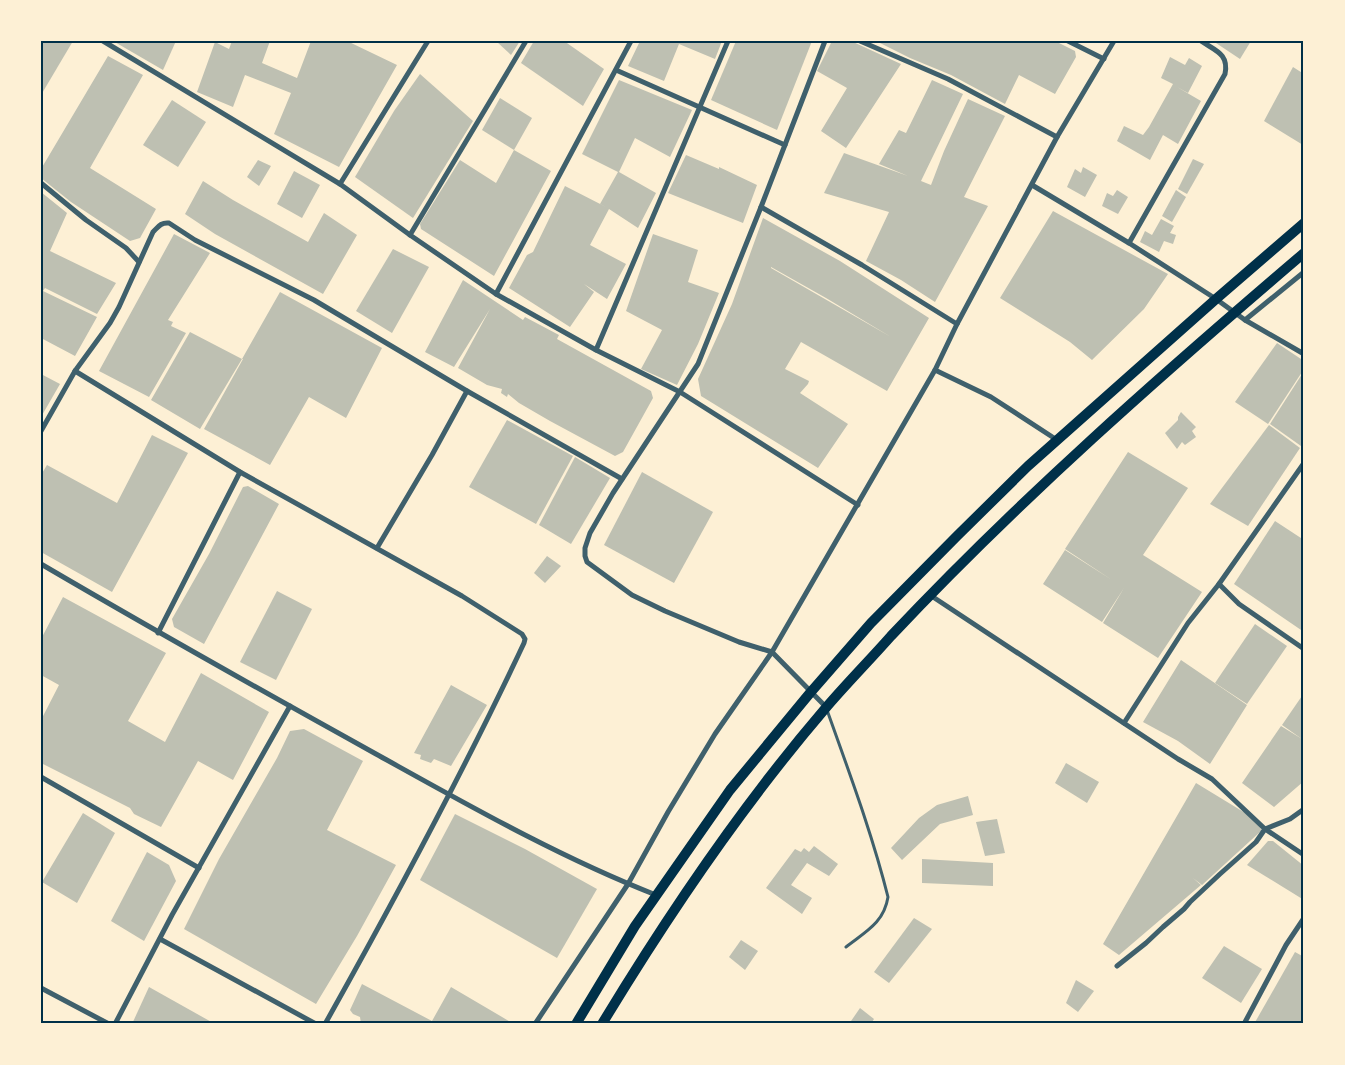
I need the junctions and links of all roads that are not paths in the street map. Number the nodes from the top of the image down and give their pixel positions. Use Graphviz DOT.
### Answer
graph roads {
  1 [pos="103,41"];
  2 [pos="428,41"];
  3 [pos="526,41"];
  4 [pos="631,41"];
  5 [pos="728,41"];
  6 [pos="825,41"];
  7 [pos="860,41"];
  8 [pos="1068,41"];
  9 [pos="1114,41"];
  10 [pos="1201,41"];
  11 [pos="1104,59"];
  12 [pos="616,70"];
  13 [pos="699,106"];
  14 [pos="1057,137"];
  15 [pos="785,145"];
  16 [pos="41,183"];
  17 [pos="340,184"];
  18 [pos="1032,185"];
  19 [pos="761,206"];
  20 [pos="1304,223"];
  21 [pos="410,235"];
  22 [pos="1129,243"];
  23 [pos="1304,252"];
  24 [pos="139,262"];
  25 [pos="1304,272"];
  26 [pos="496,294"];
  27 [pos="1216,299"];
  28 [pos="1234,313"];
  29 [pos="1245,320"];
  30 [pos="957,324"];
  31 [pos="596,350"];
  32 [pos="1304,354"];
  33 [pos="935,370"];
  34 [pos="75,371"];
  35 [pos="467,391"];
  36 [pos="680,392"];
  37 [pos="41,431"];
  38 [pos="1056,440"];
  39 [pos="1304,463"];
  40 [pos="240,472"];
  41 [pos="622,479"];
  42 [pos="858,504"];
  43 [pos="377,548"];
  44 [pos="41,564"];
  45 [pos="1219,584"];
  46 [pos="930,595"];
  47 [pos="158,633"];
  48 [pos="1304,649"];
  49 [pos="772,652"];
  50 [pos="810,693"];
  51 [pos="290,706"];
  52 [pos="826,707"];
  53 [pos="1124,723"];
  54 [pos="41,777"];
  55 [pos="449,794"];
  56 [pos="1304,809"];
  57 [pos="1265,829"];
  58 [pos="1304,855"];
  59 [pos="199,868"];
  60 [pos="628,884"];
  61 [pos="656,895"];
  62 [pos="1304,918"];
  63 [pos="160,939"];
  64 [pos="846,946"];
  65 [pos="1117,966"];
  66 [pos="41,988"];
  67 [pos="109,1024"];
  68 [pos="115,1024"];
  69 [pos="316,1024"];
  70 [pos="325,1024"];
  71 [pos="536,1024"];
  72 [pos="576,1024"];
  73 [pos="602,1024"];
  74 [pos="1244,1024"];
  1 -- 17 [label="street"];
  2 -- 17 [label="street"];
  3 -- 21 [label="street"];
  4 -- 12 [label="street"];
  5 -- 13 [label="street"];
  6 -- 15 [label="street"];
  7 -- 14 [label="street"];
  8 -- 11 [label="street"];
  9 -- 11 [label="street"];
  10 -- 22 [label="street"];
  11 -- 14 [label="street"];
  12 -- 13 [label="street"];
  12 -- 26 [label="street"];
  13 -- 15 [label="street"];
  13 -- 31 [label="street"];
  14 -- 18 [label="street"];
  15 -- 19 [label="street"];
  16 -- 24 [label="street"];
  17 -- 21 [label="street"];
  18 -- 22 [label="street"];
  18 -- 30 [label="street"];
  19 -- 30 [label="street"];
  19 -- 36 [label="street"];
  20 -- 27 [label="main road"];
  21 -- 26 [label="street"];
  22 -- 27 [label="street"];
  23 -- 28 [label="main road"];
  24 -- 34 [label="street"];
  24 -- 35 [label="street"];
  25 -- 29 [label="street"];
  26 -- 31 [label="street"];
  27 -- 28 [label="street"];
  27 -- 38 [label="main road"];
  28 -- 29 [label="street"];
  28 -- 46 [label="main road"];
  29 -- 32 [label="street"];
  30 -- 33 [label="street"];
  31 -- 36 [label="street"];
  33 -- 38 [label="street"];
  33 -- 42 [label="street"];
  34 -- 37 [label="street"];
  34 -- 40 [label="street"];
  35 -- 41 [label="street"];
  35 -- 43 [label="street"];
  36 -- 41 [label="street"];
  36 -- 42 [label="street"];
  38 -- 50 [label="main road"];
  39 -- 45 [label="street"];
  40 -- 43 [label="street"];
  40 -- 47 [label="street"];
  41 -- 49 [label="street"];
  42 -- 49 [label="street"];
  43 -- 55 [label="street"];
  44 -- 47 [label="street"];
  45 -- 48 [label="street"];
  45 -- 53 [label="street"];
  46 -- 52 [label="main road"];
  46 -- 53 [label="street"];
  47 -- 51 [label="street"];
  49 -- 50 [label="street"];
  49 -- 60 [label="street"];
  50 -- 52 [label="street"];
  50 -- 61 [label="main road"];
  51 -- 55 [label="street"];
  51 -- 59 [label="street"];
  52 -- 64 [label="lane"];
  52 -- 73 [label="main road"];
  53 -- 57 [label="street"];
  54 -- 59 [label="street"];
  55 -- 60 [label="street"];
  55 -- 70 [label="street"];
  56 -- 57 [label="street"];
  57 -- 58 [label="street"];
  57 -- 65 [label="street"];
  59 -- 63 [label="street"];
  60 -- 61 [label="street"];
  60 -- 71 [label="street"];
  61 -- 72 [label="main road"];
  62 -- 74 [label="street"];
  63 -- 68 [label="street"];
  63 -- 69 [label="street"];
  66 -- 67 [label="street"];
}
